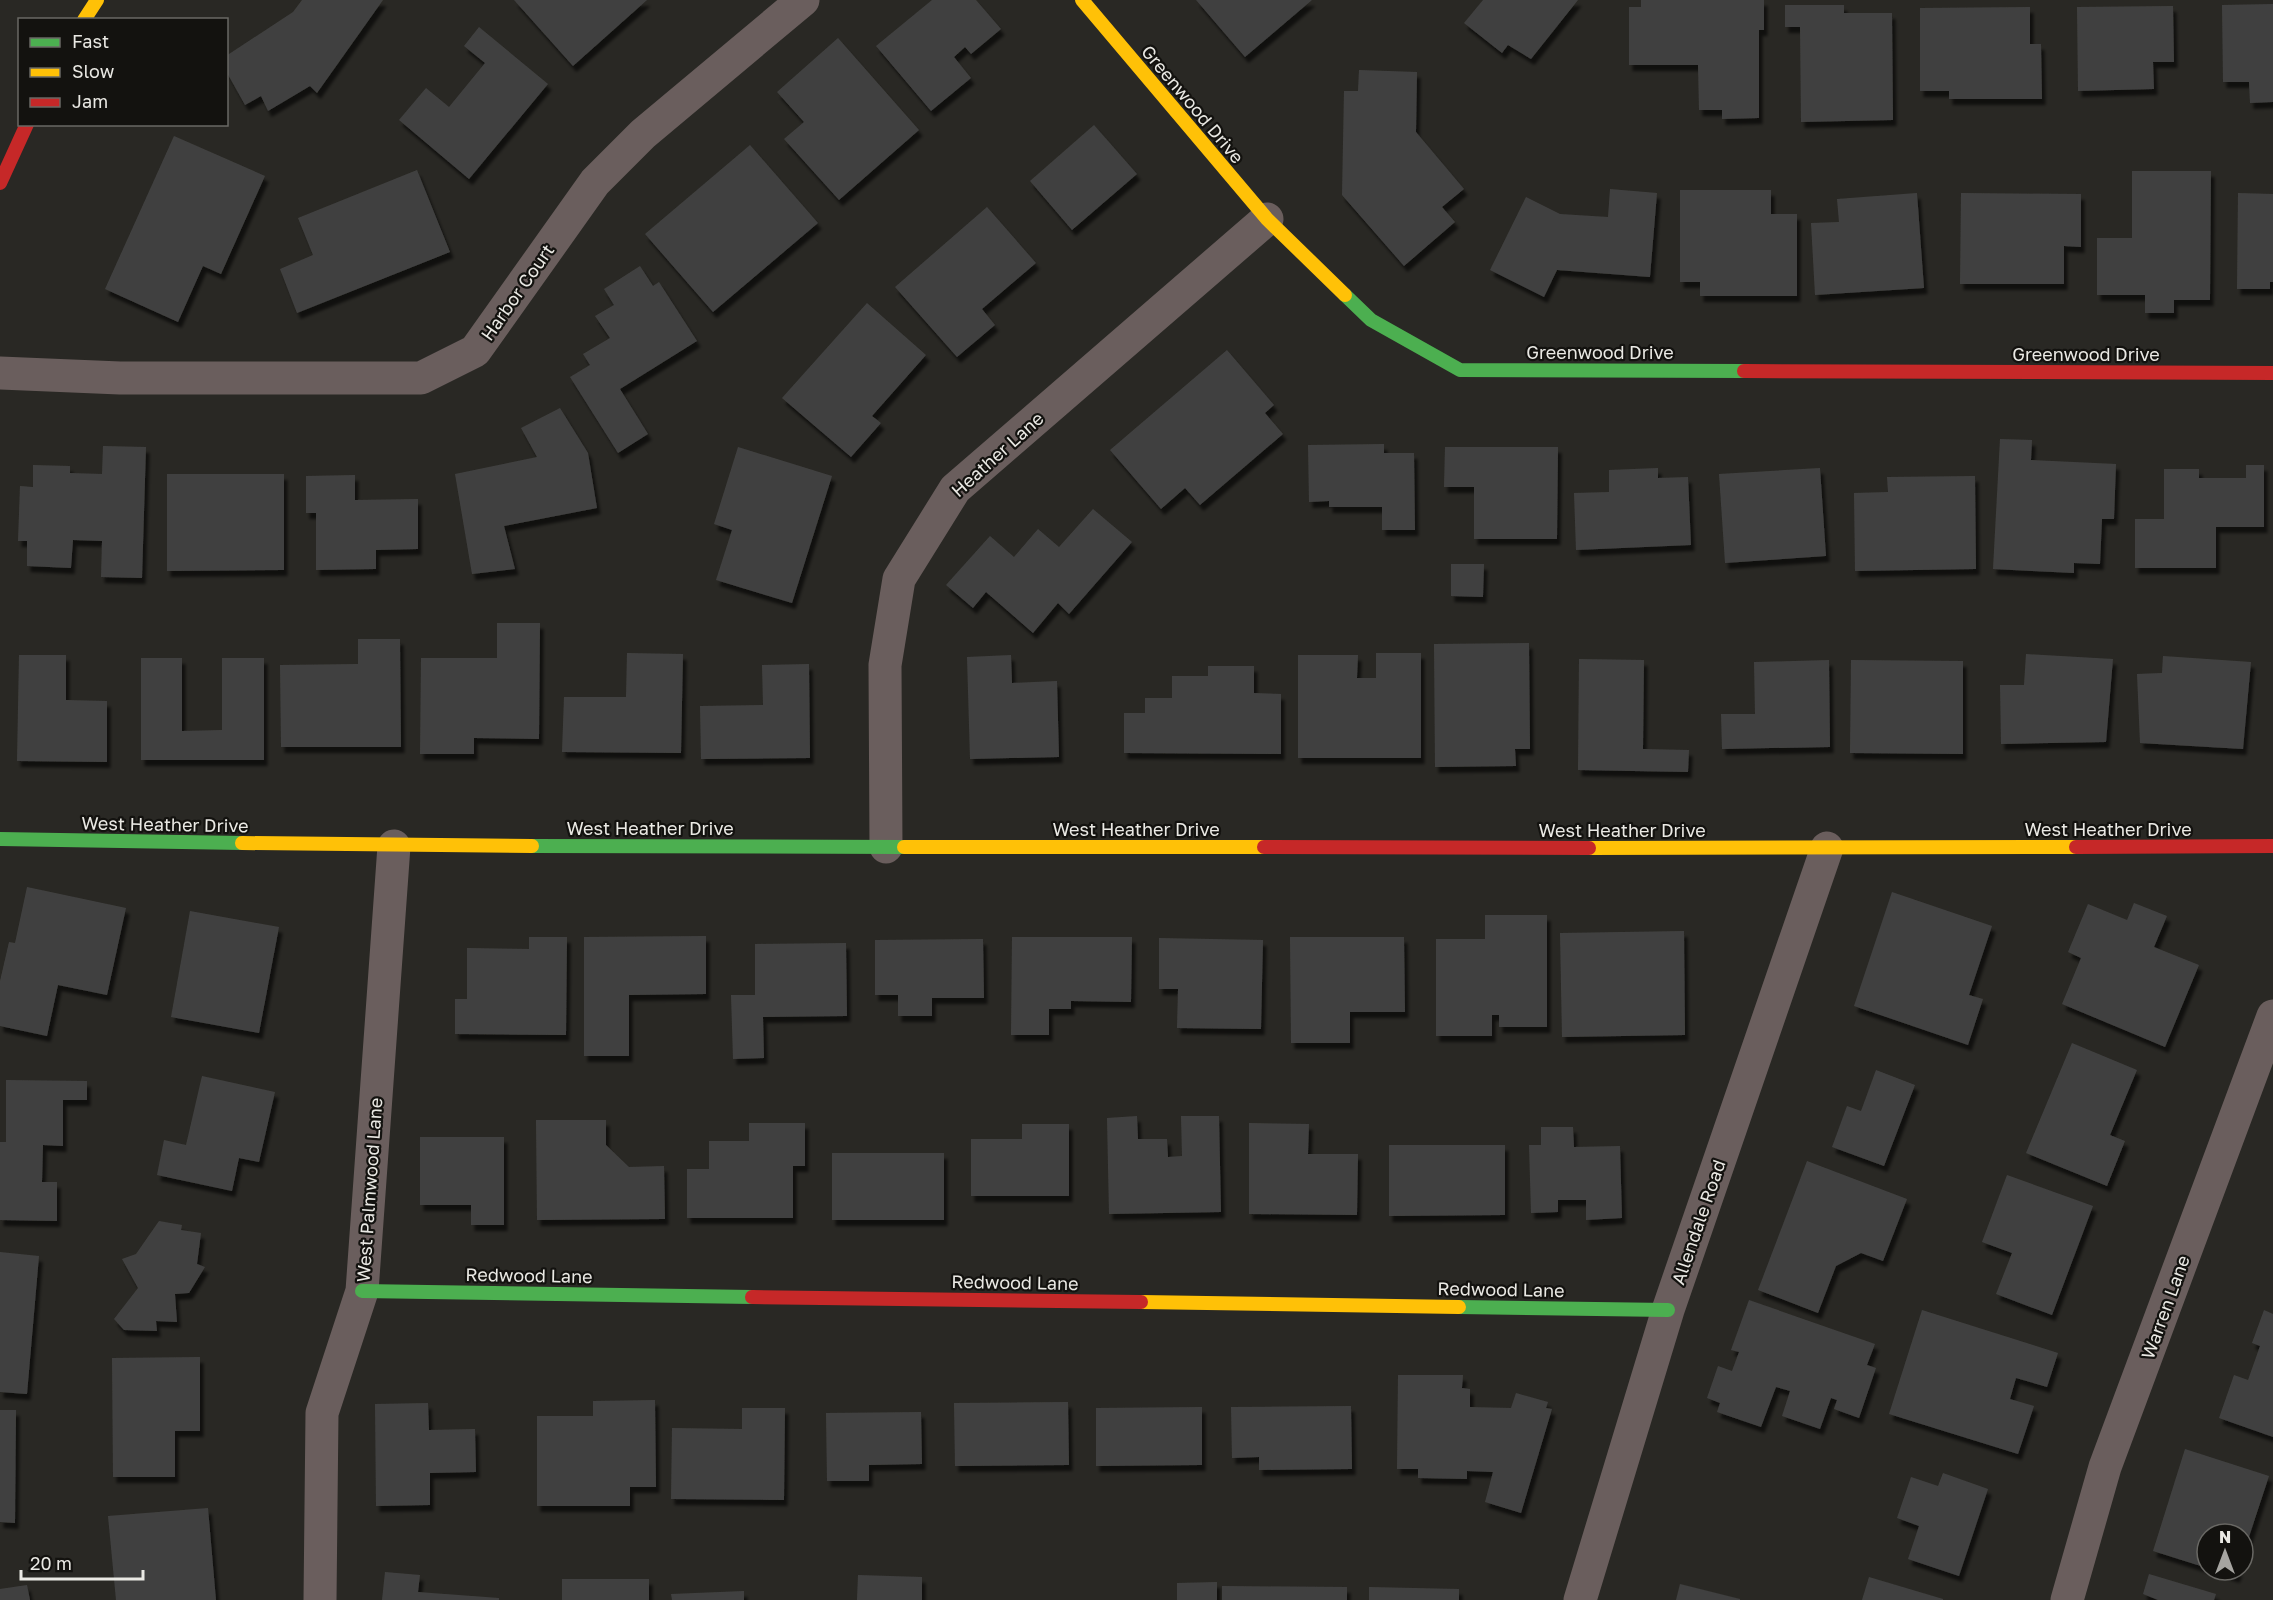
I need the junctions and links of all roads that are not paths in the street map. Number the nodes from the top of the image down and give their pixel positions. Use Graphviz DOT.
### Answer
graph roads {
  1 [pos="97,0"];
  2 [pos="802,0"];
  3 [pos="1082,0"];
  4 [pos="85,18"];
  5 [pos="26,126"];
  6 [pos="0,183"];
  7 [pos="1267,219"];
  8 [pos="0,373"];
  9 [pos="2273,373"];
  10 [pos="0,839"];
  11 [pos="394,846"];
  12 [pos="2273,846"];
  13 [pos="886,847"];
  14 [pos="1827,848"];
  15 [pos="2273,1017"];
  16 [pos="362,1291"];
  17 [pos="1668,1310"];
  18 [pos="320,1600"];
  19 [pos="1580,1600"];
  20 [pos="2067,1600"];
  1 -- 4 [label="street"];
  2 -- 8 [label="street, Harbor Court"];
  3 -- 7 [label="street, Greenwood Drive"];
  5 -- 6 [label="street"];
  7 -- 9 [label="street, Greenwood Drive"];
  7 -- 13 [label="street, Heather Lane"];
  10 -- 11 [label="street, West Heather Drive"];
  11 -- 13 [label="street, West Heather Drive"];
  11 -- 16 [label="street, West Palmwood Lane"];
  12 -- 14 [label="street, West Heather Drive"];
  13 -- 14 [label="street, West Heather Drive"];
  14 -- 17 [label="street, Allendale Road"];
  15 -- 20 [label="street, Warren Lane"];
  16 -- 17 [label="street, Redwood Lane"];
  16 -- 18 [label="street, West Palmwood Lane"];
  17 -- 19 [label="street, Allendale Road"];
}
